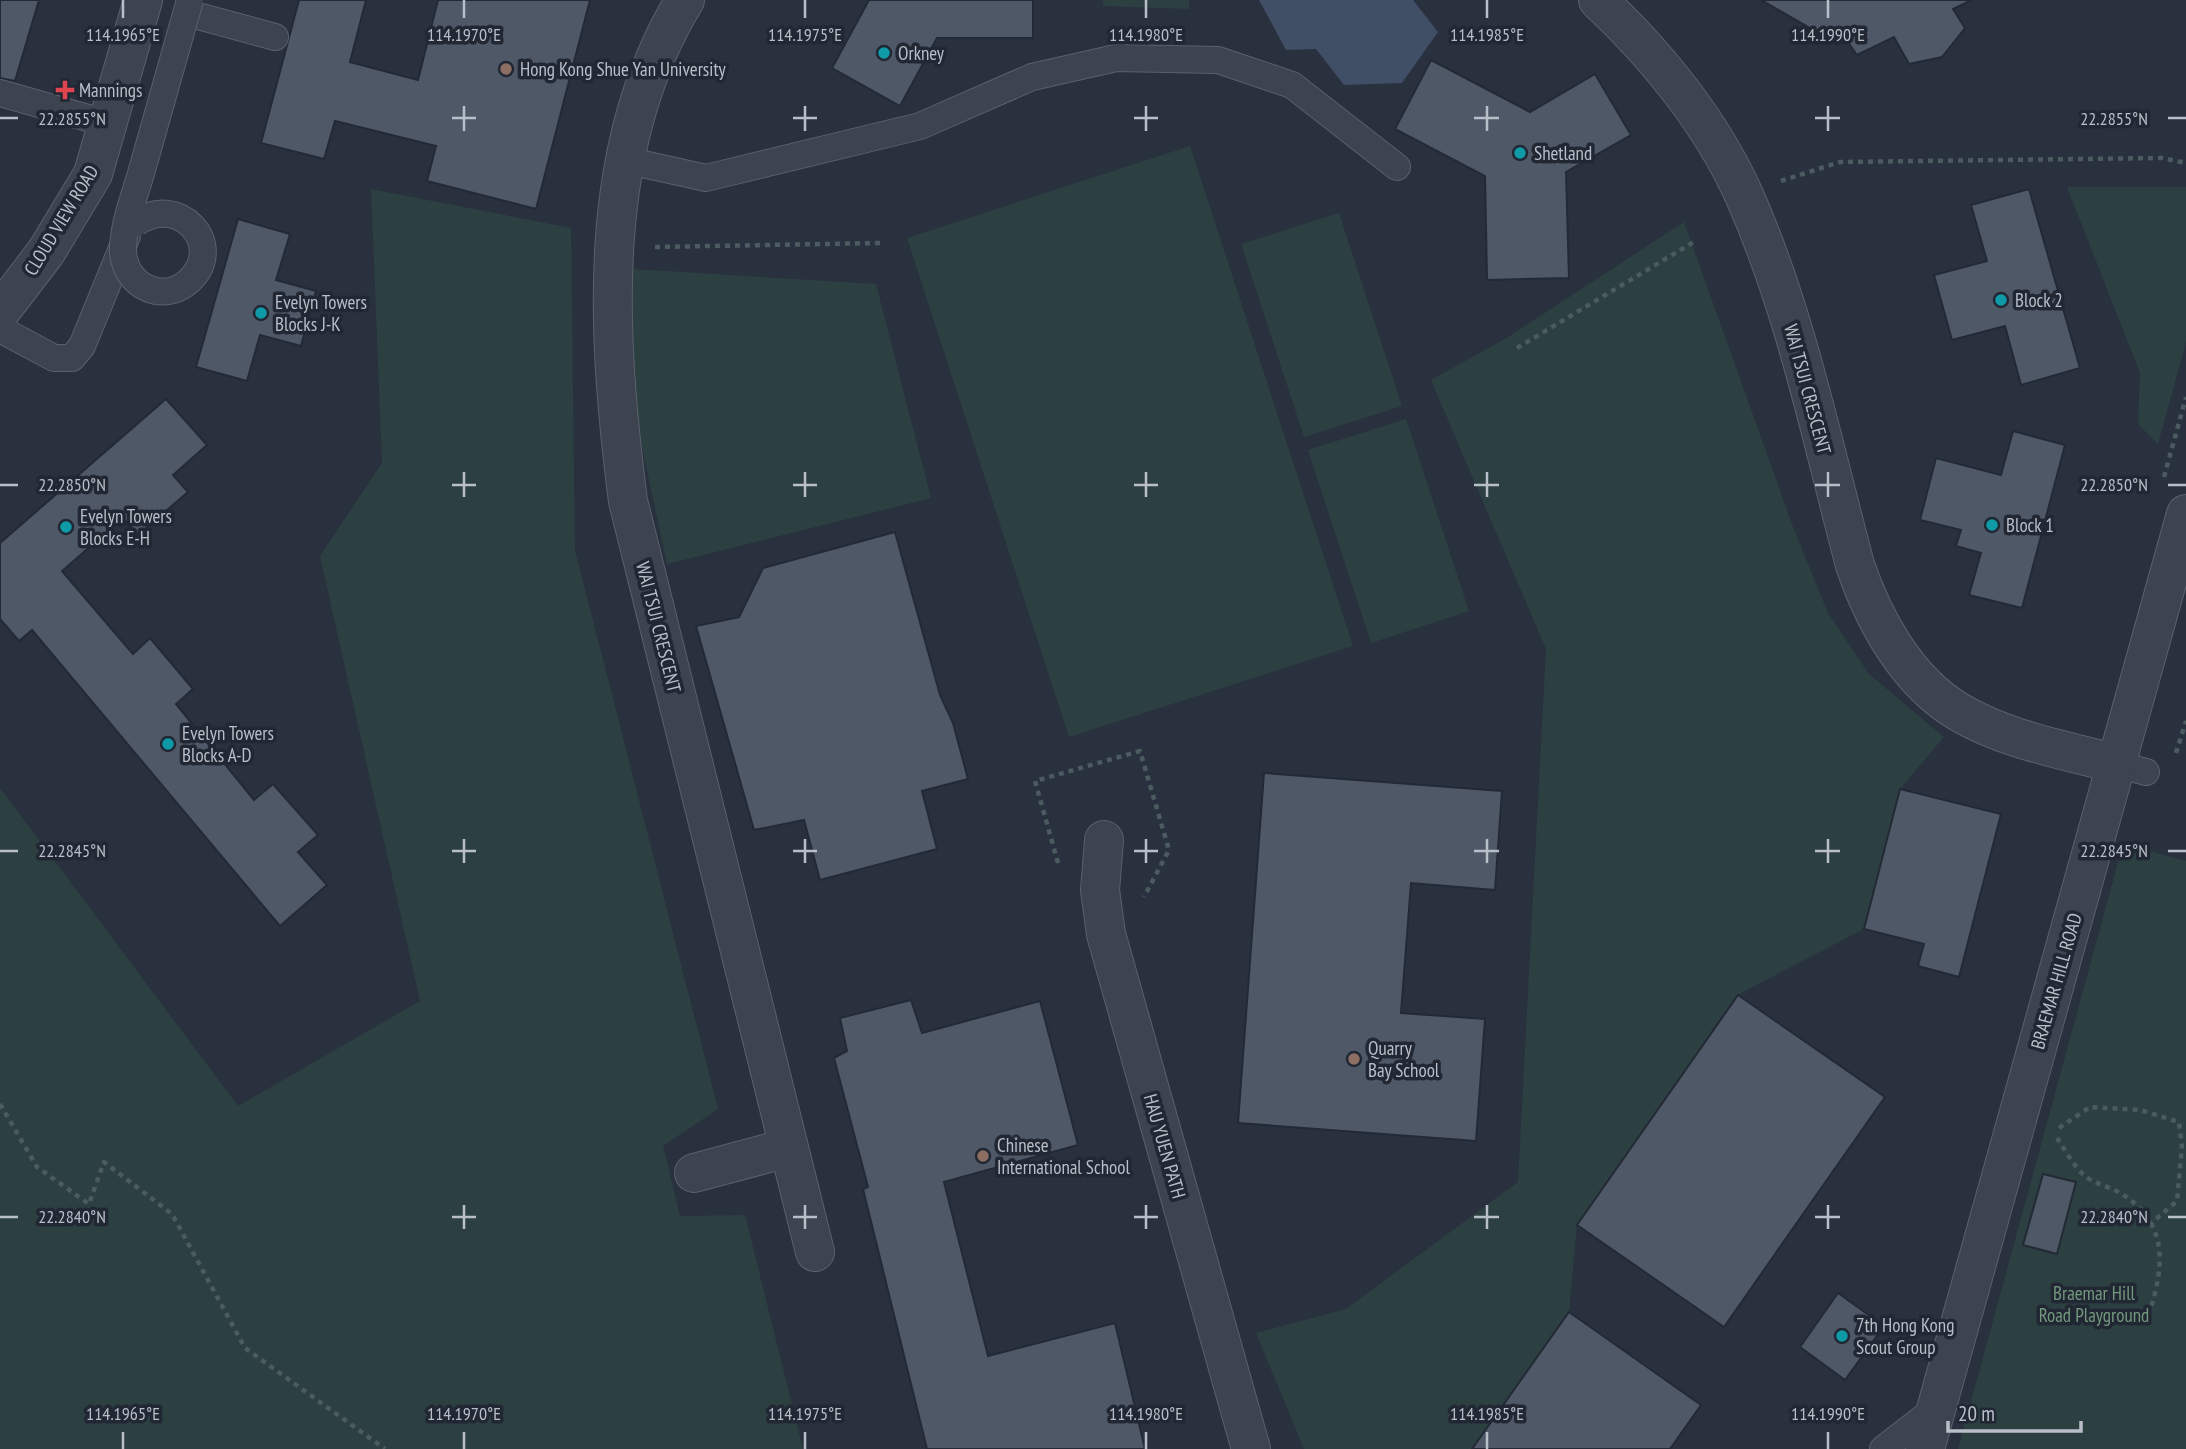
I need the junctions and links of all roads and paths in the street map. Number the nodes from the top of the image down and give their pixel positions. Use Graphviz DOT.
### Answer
graph roads {
  1 [pos="143,0"];
  2 [pos="685,0"];
  3 [pos="1598,0"];
  4 [pos="189,6"];
  5 [pos="275,37"];
  6 [pos="0,93"];
  7 [pos="109,124"];
  8 [pos="625,160"];
  9 [pos="2186,163"];
  10 [pos="1397,167"];
  11 [pos="1789,178"];
  12 [pos="1697,240"];
  13 [pos="880,243"];
  14 [pos="644,247"];
  15 [pos="0,312"];
  16 [pos="0,329"];
  17 [pos="1517,348"];
  18 [pos="2186,514"];
  19 [pos="2132,768"];
  20 [pos="1104,840"];
  21 [pos="0,1104"];
  22 [pos="787,1147"];
  23 [pos="694,1173"];
  24 [pos="2150,1224"];
  25 [pos="815,1252"];
  26 [pos="2144,1328"];
  27 [pos="1936,1408"];
  28 [pos="385,1449"];
  29 [pos="1251,1449"];
  30 [pos="1883,1449"];
  31 [pos="1925,1449"];
  1 -- 7 [label="street, CLOUD VIEW ROAD"];
  2 -- 8 [label="street, WAI TSUI CRESCENT"];
  3 -- 19 [label="street, WAI TSUI CRESCENT"];
  4 -- 5 [label="lane"];
  4 -- 16 [label="lane, bridge"];
  6 -- 7 [label="lane"];
  7 -- 15 [label="street, CLOUD VIEW ROAD"];
  8 -- 10 [label="lane"];
  8 -- 22 [label="street, WAI TSUI CRESCENT"];
  9 -- 11 [label="path"];
  12 -- 17 [label="path"];
  13 -- 14 [label="path"];
  18 -- 19 [label="street, BRAEMAR HILL ROAD"];
  19 -- 27 [label="street, BRAEMAR HILL ROAD"];
  20 -- 29 [label="street, HAU YUEN PATH"];
  21 -- 28 [label="path"];
  22 -- 23 [label="street"];
  22 -- 25 [label="street, WAI TSUI CRESCENT"];
  24 -- 24 [label="path"];
  24 -- 26 [label="path"];
  27 -- 30 [label="lane"];
  27 -- 31 [label="street, BRAEMAR HILL ROAD"];
}
